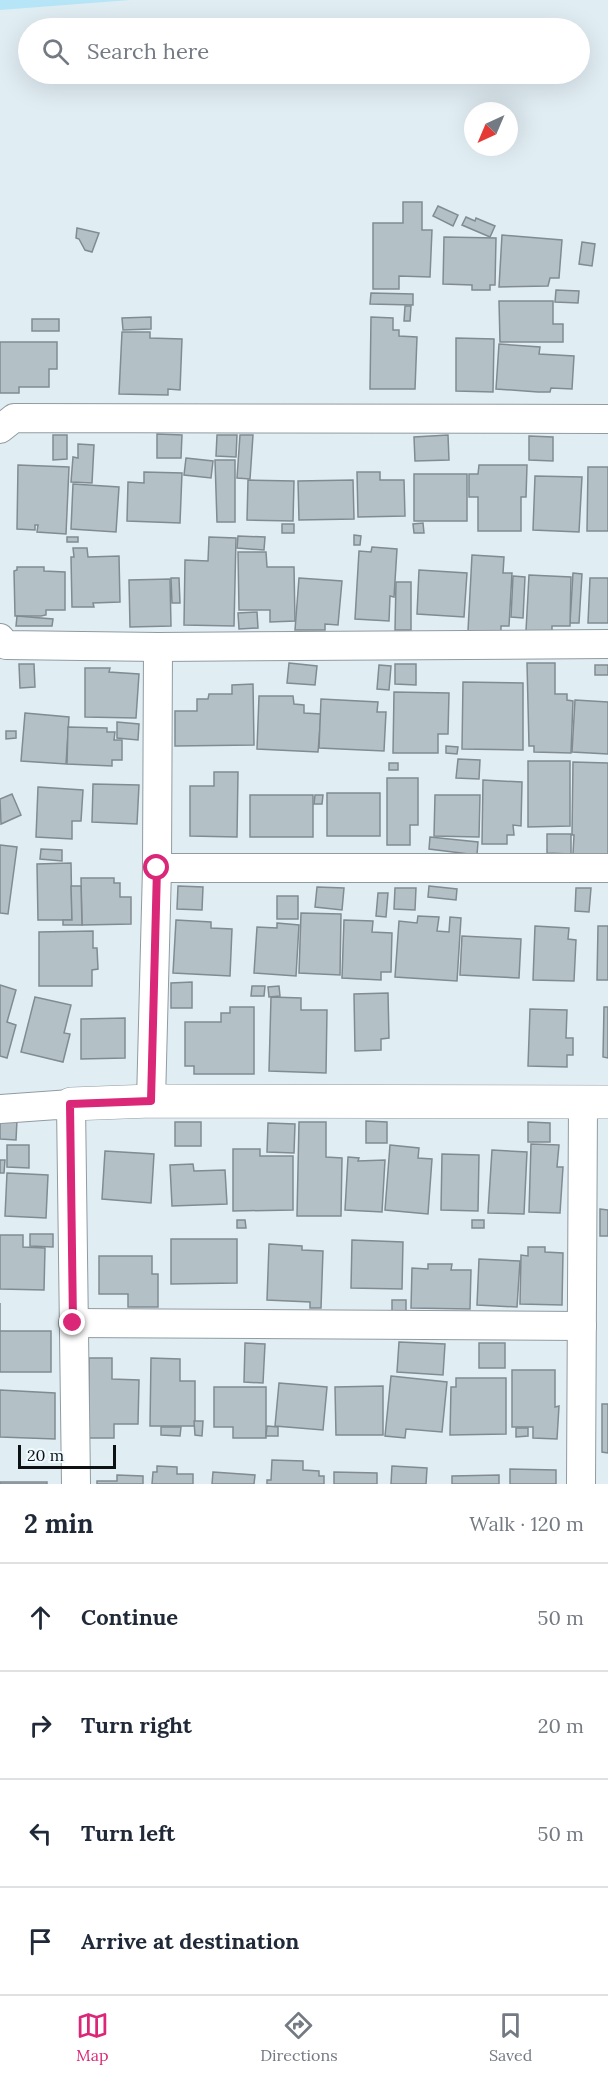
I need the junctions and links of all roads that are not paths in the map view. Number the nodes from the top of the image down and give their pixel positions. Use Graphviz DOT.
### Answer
graph roads {
  1 [pos="608,419"];
  2 [pos="0,429"];
  3 [pos="0,638"];
  4 [pos="608,644"];
  5 [pos="158,646"];
  6 [pos="157,868"];
  7 [pos="608,868"];
  8 [pos="151,1101"];
  9 [pos="596,1103"];
  10 [pos="70,1104"];
  11 [pos="0,1109"];
  12 [pos="73,1323"];
  13 [pos="582,1326"];
  14 [pos="76,1484"];
  15 [pos="581,1484"];
  1 -- 2 [label="street"];
  3 -- 5 [label="street"];
  4 -- 5 [label="street"];
  5 -- 6 [label="street"];
  6 -- 7 [label="street"];
  6 -- 8 [label="street"];
  8 -- 9 [label="street"];
  8 -- 10 [label="street"];
  9 -- 13 [label="street"];
  10 -- 11 [label="street"];
  10 -- 12 [label="street"];
  12 -- 13 [label="street"];
  12 -- 14 [label="street"];
  13 -- 15 [label="street"];
}
